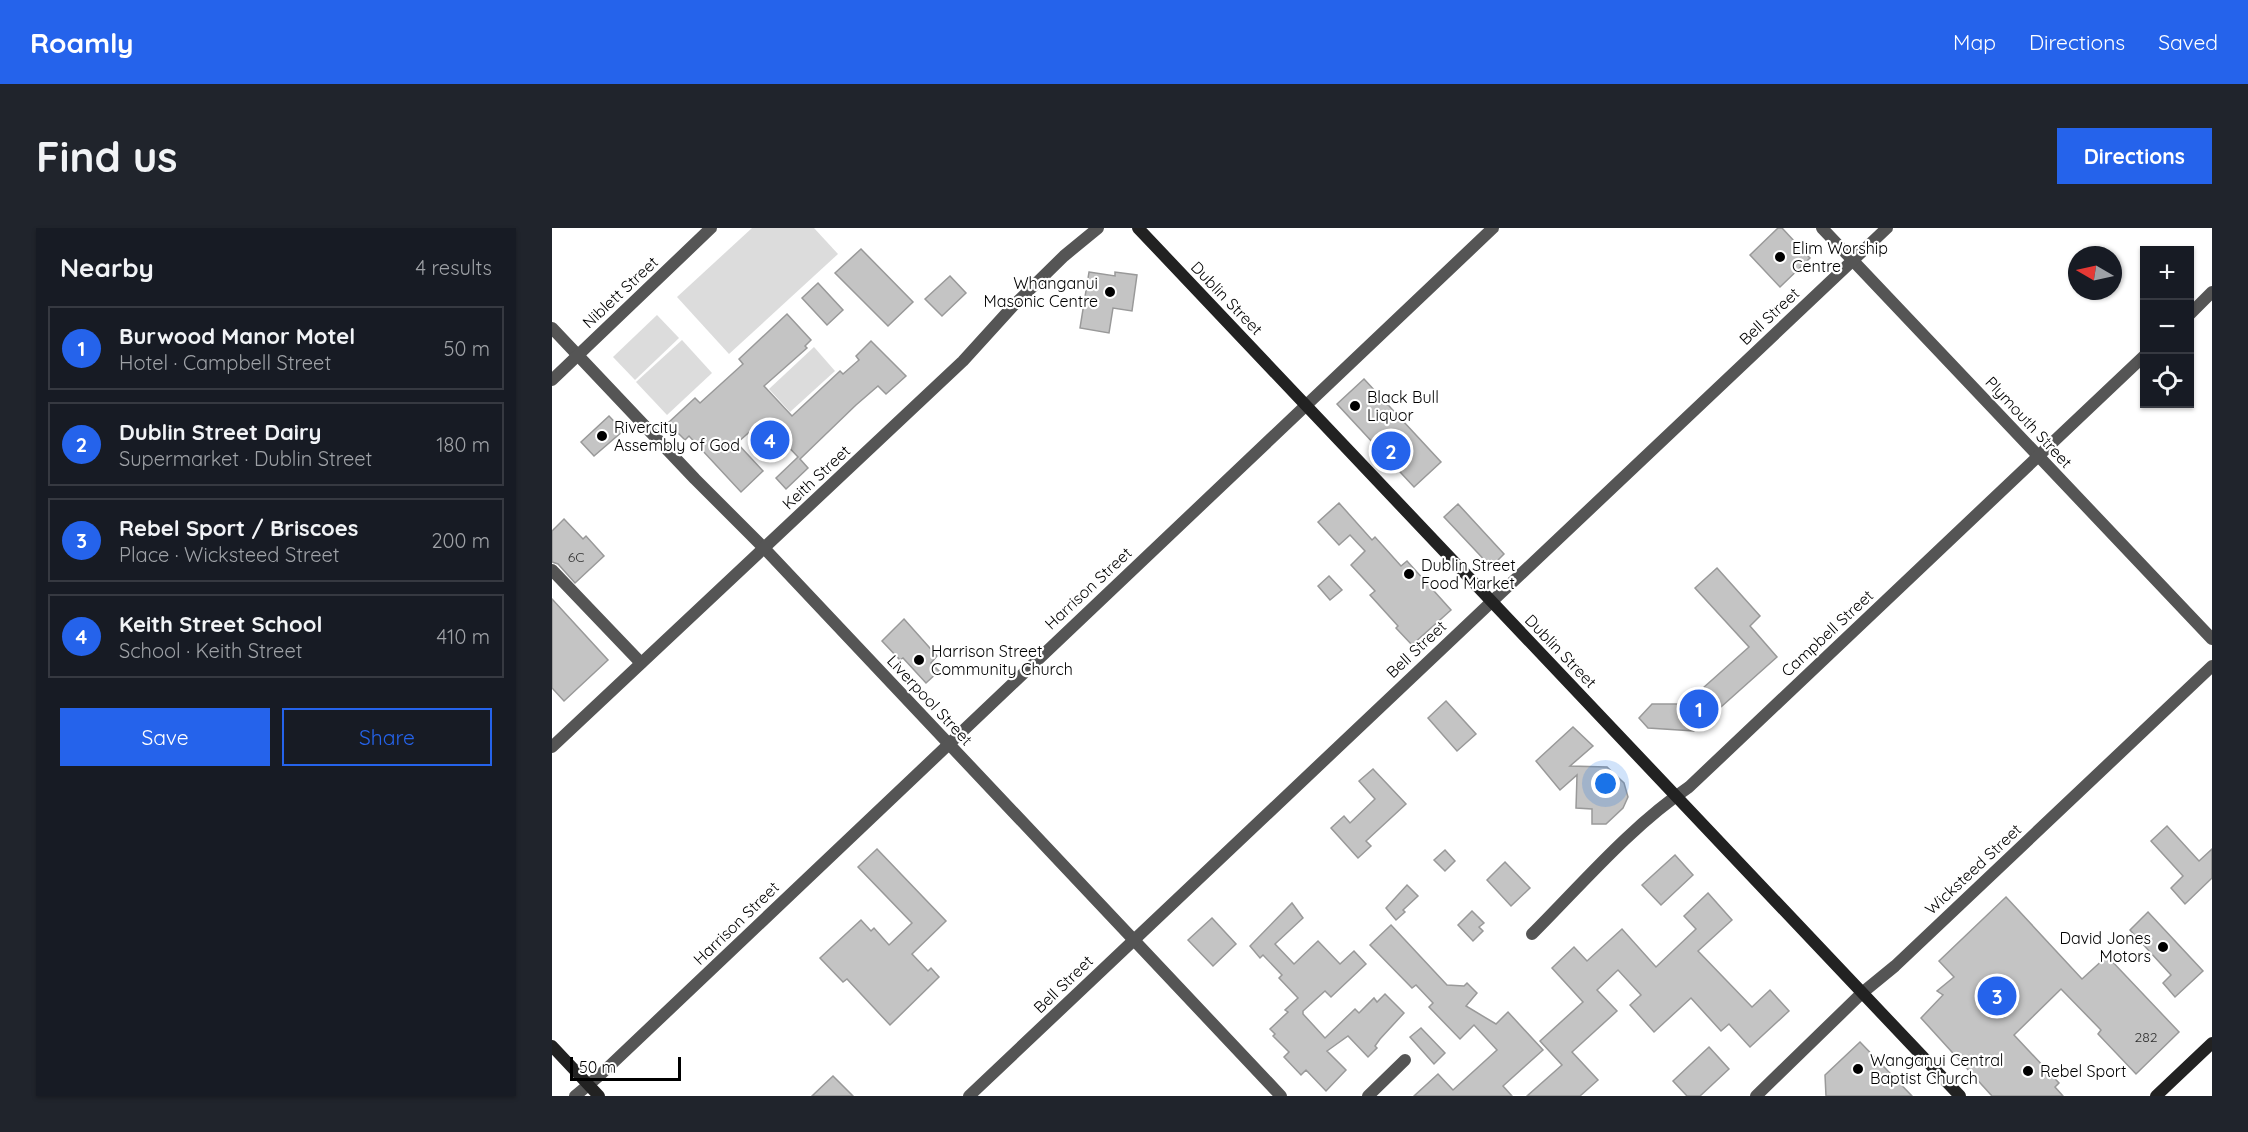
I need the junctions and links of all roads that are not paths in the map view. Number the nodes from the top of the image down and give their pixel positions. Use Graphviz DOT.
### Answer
graph roads {
  1 [pos="711,228"];
  2 [pos="1098,228"];
  3 [pos="1137,228"];
  4 [pos="1493,228"];
  5 [pos="1822,228"];
  6 [pos="1887,228"];
  7 [pos="1853,260"];
  8 [pos="2212,292"];
  9 [pos="2194,310"];
  10 [pos="552,328"];
  11 [pos="578,355"];
  12 [pos="2140,361"];
  13 [pos="552,380"];
  14 [pos="1306,405"];
  15 [pos="2039,456"];
  16 [pos="764,548"];
  17 [pos="552,570"];
  18 [pos="1491,601"];
  19 [pos="2212,639"];
  20 [pos="641,663"];
  21 [pos="2212,666"];
  22 [pos="949,744"];
  23 [pos="552,747"];
  24 [pos="1676,796"];
  25 [pos="1532,934"];
  26 [pos="1134,939"];
  27 [pos="1862,993"];
  28 [pos="2212,1043"];
  29 [pos="552,1046"];
  30 [pos="1405,1060"];
  31 [pos="588,1084"];
  32 [pos="575,1096"];
  33 [pos="598,1096"];
  34 [pos="969,1096"];
  35 [pos="1281,1096"];
  36 [pos="1368,1096"];
  37 [pos="1756,1096"];
  38 [pos="1960,1096"];
  39 [pos="2156,1096"];
  1 -- 11 [label="street, Niblett Street"];
  2 -- 16 [label="street, Keith Street"];
  3 -- 14 [label="main road, Dublin Street"];
  4 -- 14 [label="street, Harrison Street"];
  5 -- 7 [label="street, Plymouth Street"];
  6 -- 7 [label="street, Bell Street"];
  7 -- 15 [label="street, Plymouth Street"];
  7 -- 18 [label="street, Bell Street"];
  8 -- 9 [label="street"];
  10 -- 11 [label="street, Liverpool Street"];
  11 -- 13 [label="street, Niblett Street"];
  11 -- 16 [label="street, Liverpool Street"];
  12 -- 15 [label="street, Campbell Street"];
  14 -- 18 [label="main road, Dublin Street"];
  14 -- 22 [label="street, Harrison Street"];
  15 -- 19 [label="street, Plymouth Street"];
  15 -- 24 [label="street, Campbell Street"];
  16 -- 20 [label="street, Keith Street"];
  16 -- 22 [label="street, Liverpool Street"];
  17 -- 20 [label="street"];
  18 -- 24 [label="main road, Dublin Street"];
  18 -- 26 [label="street, Bell Street"];
  20 -- 23 [label="street, Keith Street"];
  21 -- 27 [label="street, Wicksteed Street"];
  22 -- 26 [label="street, Liverpool Street"];
  22 -- 31 [label="street, Harrison Street"];
  24 -- 25 [label="street, Campbell Street"];
  24 -- 27 [label="main road, Dublin Street"];
  26 -- 34 [label="street, Bell Street"];
  26 -- 35 [label="street, Liverpool Street"];
  27 -- 37 [label="street, Wicksteed Street"];
  27 -- 38 [label="main road, Dublin Street"];
  28 -- 39 [label="main road"];
  29 -- 31 [label="main road"];
  30 -- 36 [label="street"];
  31 -- 32 [label="street, Harrison Street"];
  31 -- 33 [label="main road"];
}
